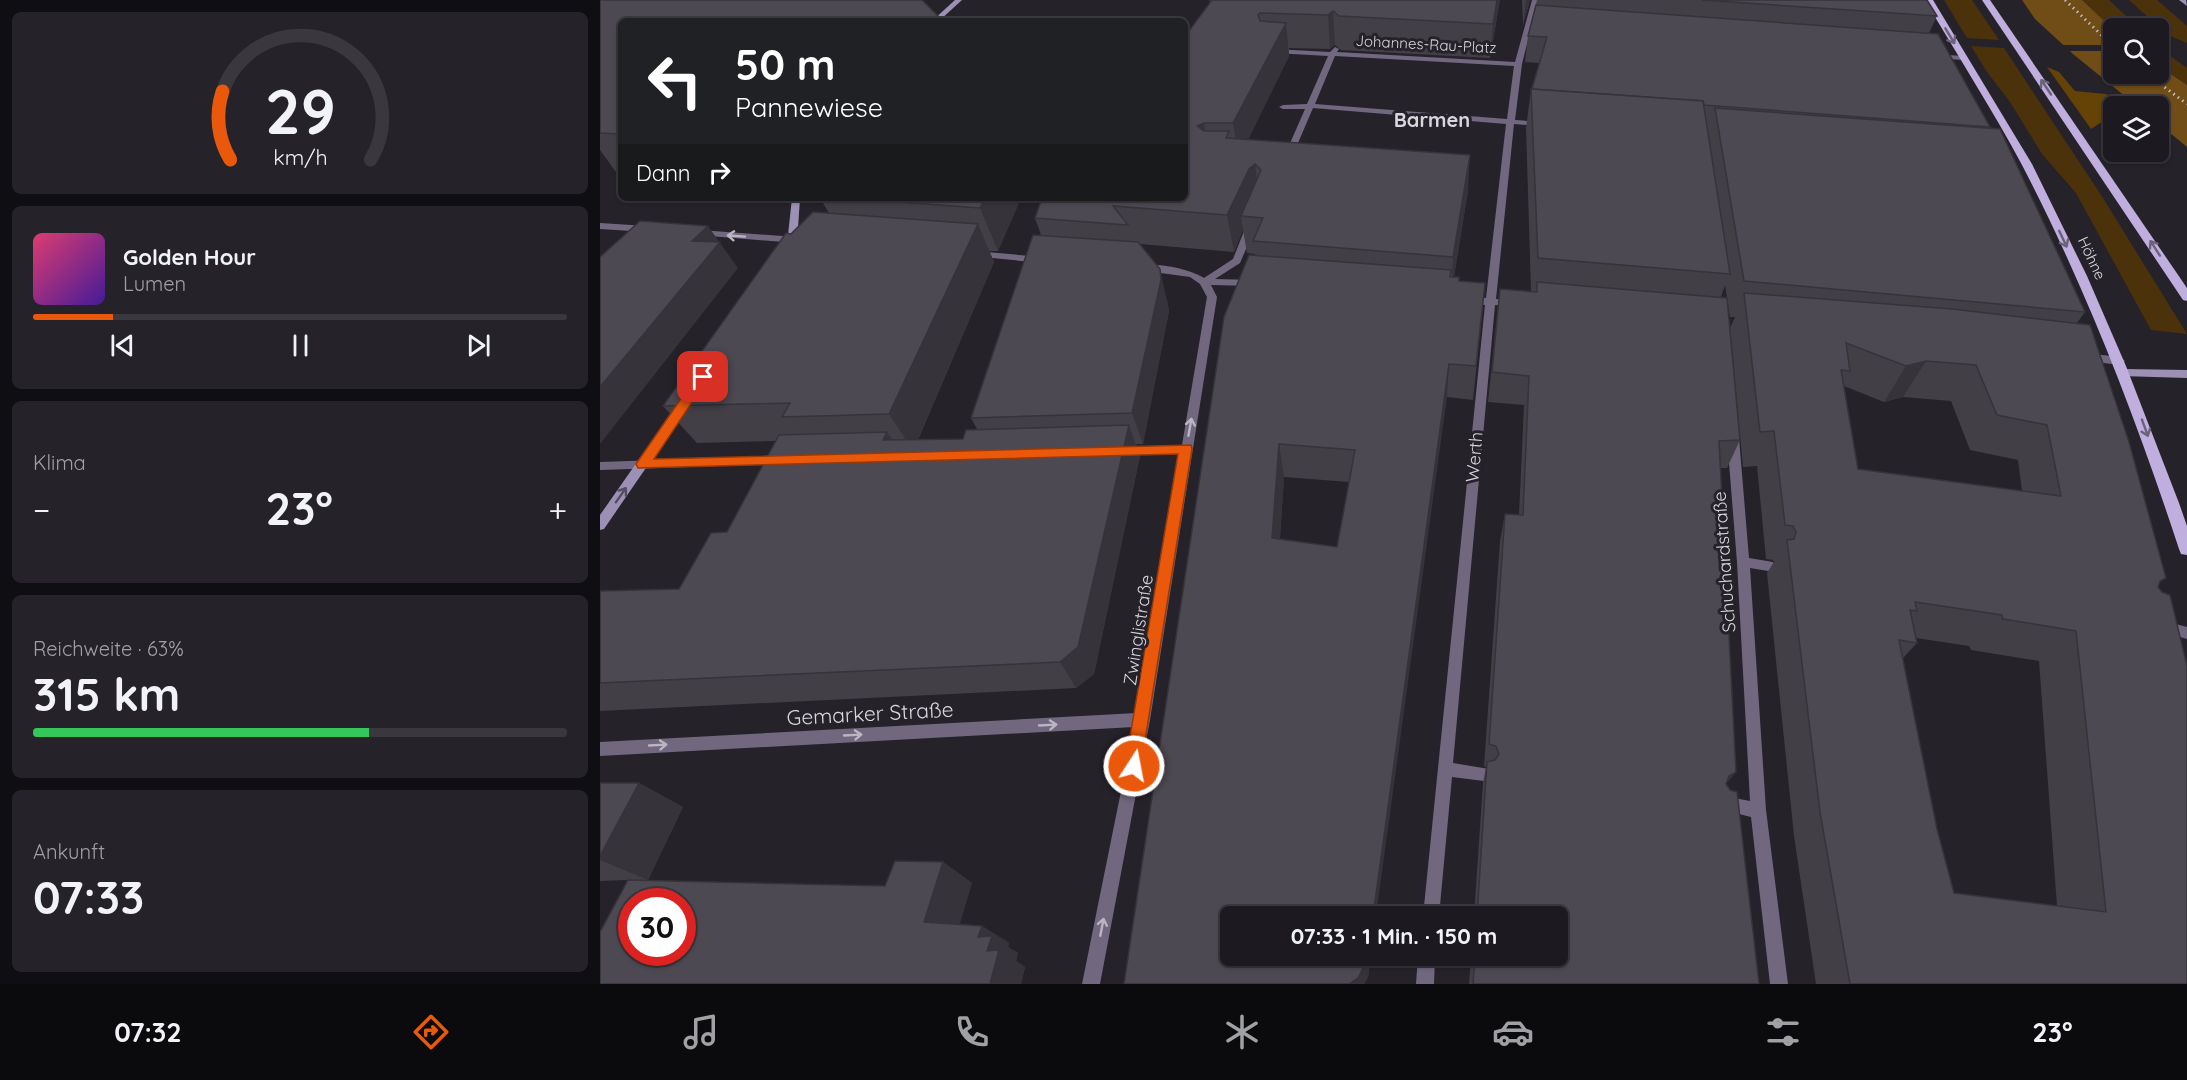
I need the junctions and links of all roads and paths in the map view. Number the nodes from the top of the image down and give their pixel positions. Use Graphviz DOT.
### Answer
graph roads {
  1 [pos="959,0"];
  2 [pos="1535,0"];
  3 [pos="1929,0"];
  4 [pos="1986,0"];
  5 [pos="2182,0"];
  6 [pos="2187,4"];
  7 [pos="938,18"];
  8 [pos="1335,49"];
  9 [pos="1267,51"];
  10 [pos="1928,55"];
  11 [pos="1963,58"];
  12 [pos="1518,64"];
  13 [pos="1311,106"];
  14 [pos="1283,107"];
  15 [pos="1510,121"];
  16 [pos="1545,124"];
  17 [pos="1275,163"];
  18 [pos="796,201"];
  19 [pos="1255,217"];
  20 [pos="600,226"];
  21 [pos="658,230"];
  22 [pos="693,233"];
  23 [pos="799,241"];
  24 [pos="970,254"];
  25 [pos="785,257"];
  26 [pos="1052,261"];
  27 [pos="1135,267"];
  28 [pos="1204,282"];
  29 [pos="1262,284"];
  30 [pos="2187,297"];
  31 [pos="1453,299"];
  32 [pos="1489,302"];
  33 [pos="1524,305"];
  34 [pos="2072,356"];
  35 [pos="2122,367"];
  36 [pos="2187,374"];
  37 [pos="692,394"];
  38 [pos="1732,430"];
  39 [pos="1186,449"];
  40 [pos="1115,451"];
  41 [pos="796,460"];
  42 [pos="643,464"];
  43 [pos="600,466"];
  44 [pos="600,525"];
  45 [pos="2187,549"];
  46 [pos="1743,562"];
  47 [pos="1768,566"];
  48 [pos="2147,623"];
  49 [pos="2187,633"];
  50 [pos="1143,720"];
  51 [pos="600,748"];
  52 [pos="1446,770"];
  53 [pos="1484,774"];
  54 [pos="1719,803"];
  55 [pos="1758,810"];
  56 [pos="1432,906"];
  57 [pos="1427,966"];
  58 [pos="1091,984"];
  59 [pos="1425,984"];
  60 [pos="1779,984"];
  1 -- 7 [label="main road"];
  2 -- 12 [label="street, Werth"];
  3 -- 11 [label="main road, Höhne, one-way"];
  30 -- 4 [label="main road, one-way"];
  5 -- 6 [label="main road"];
  8 -- 13 [label="street, Johannes-Rau-Platz"];
  9 -- 12 [label="street, Johannes-Rau-Platz"];
  10 -- 11 [label="street"];
  11 -- 35 [label="main road, Höhne, one-way"];
  12 -- 15 [label="street, Werth"];
  13 -- 14 [label="street"];
  13 -- 15 [label="street"];
  13 -- 17 [label="street, Johannes-Rau-Platz"];
  15 -- 16 [label="street"];
  15 -- 32 [label="street, Werth"];
  18 -- 23 [label="main road"];
  19 -- 28 [label="street"];
  20 -- 21 [label="street"];
  23 -- 22 [label="street, one-way"];
  23 -- 25 [label="main road"];
  24 -- 26 [label="street"];
  27 -- 28 [label="street"];
  28 -- 29 [label="street"];
  39 -- 28 [label="street, Zwinglistraße, one-way"];
  31 -- 32 [label="street"];
  32 -- 33 [label="street"];
  32 -- 52 [label="street, Werth"];
  34 -- 35 [label="street"];
  35 -- 36 [label="main road"];
  35 -- 45 [label="main road, Höhne, one-way"];
  37 -- 42 [label="main road"];
  38 -- 46 [label="street, Schuchardstraße"];
  39 -- 40 [label="street"];
  39 -- 50 [label="street, Zwinglistraße"];
  41 -- 42 [label="street"];
  42 -- 43 [label="street"];
  44 -- 42 [label="main road, one-way"];
  46 -- 47 [label="street"];
  46 -- 55 [label="street, Schuchardstraße"];
  48 -- 49 [label="street"];
  51 -- 50 [label="street, Gemarker Straße, one-way"];
  58 -- 50 [label="street, Zwinglistraße, one-way"];
  52 -- 53 [label="street"];
  52 -- 56 [label="street, Werth"];
  54 -- 55 [label="street"];
  55 -- 60 [label="street, Schuchardstraße"];
  57 -- 59 [label="street"];
}
